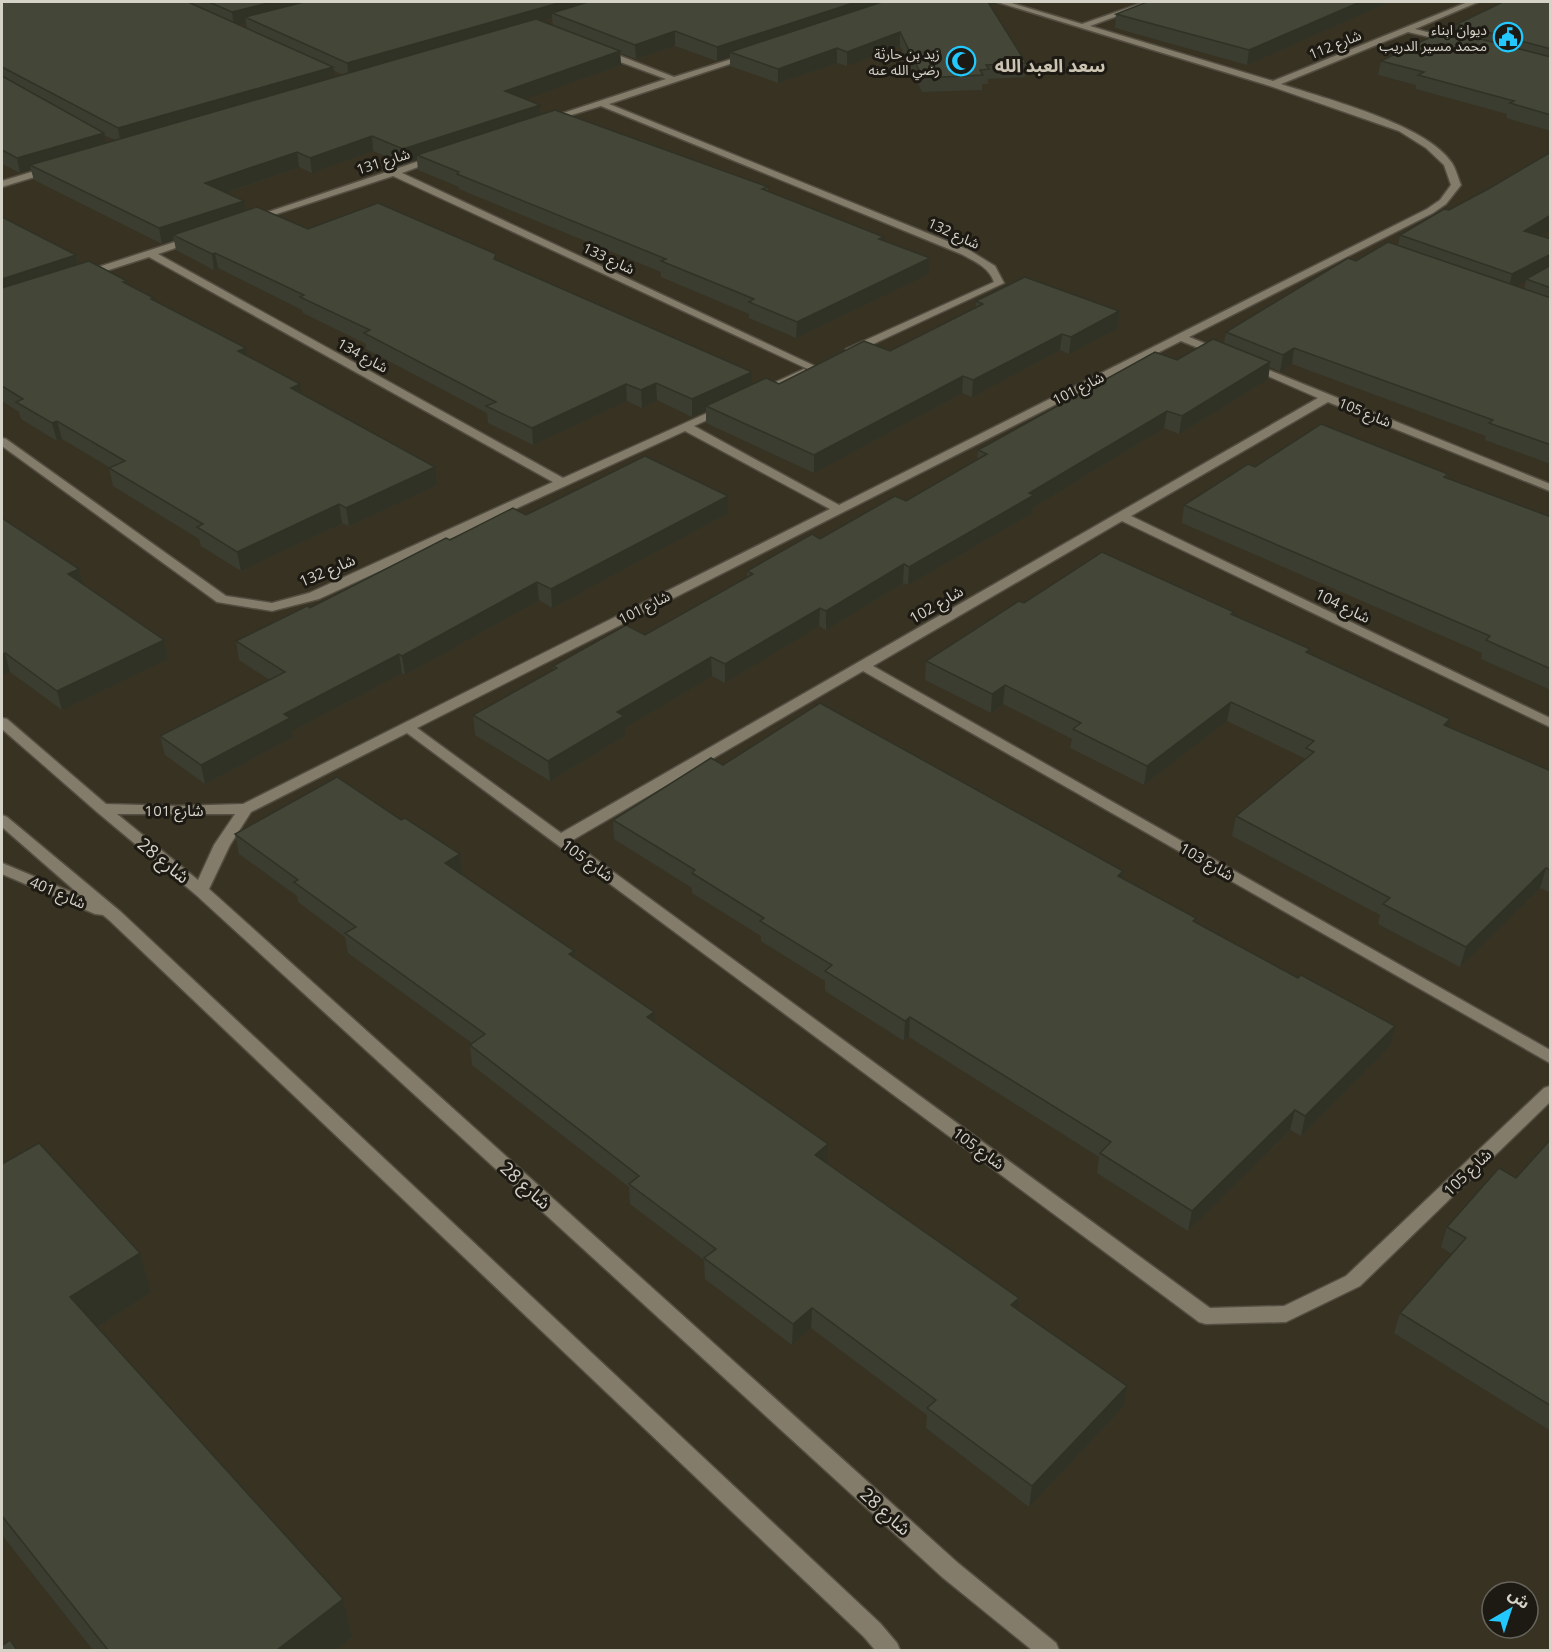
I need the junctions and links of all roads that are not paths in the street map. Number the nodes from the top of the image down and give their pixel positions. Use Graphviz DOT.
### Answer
graph roads {
  1 [pos="1001,2"];
  2 [pos="1151,2"];
  3 [pos="1474,2"];
  4 [pos="1084,26"];
  5 [pos="1407,29"];
  6 [pos="1462,44"];
  7 [pos="590,47"];
  8 [pos="763,50"];
  9 [pos="673,80"];
  10 [pos="1272,84"];
  11 [pos="600,103"];
  12 [pos="535,125"];
  13 [pos="448,154"];
  14 [pos="66,165"];
  15 [pos="393,172"];
  16 [pos="2,184"];
  17 [pos="239,223"];
  18 [pos="205,234"];
  19 [pos="149,253"];
  20 [pos="69,279"];
  21 [pos="1179,337"];
  22 [pos="836,358"];
  23 [pos="825,363"];
  24 [pos="814,368"];
  25 [pos="1328,397"];
  26 [pos="686,426"];
  27 [pos="2,441"];
  28 [pos="562,482"];
  29 [pos="1551,488"];
  30 [pos="838,509"];
  31 [pos="1122,516"];
  32 [pos="863,666"];
  33 [pos="2,722"];
  34 [pos="1551,723"];
  35 [pos="407,727"];
  36 [pos="102,809"];
  37 [pos="246,809"];
  38 [pos="2,820"];
  39 [pos="561,840"];
  40 [pos="2,868"];
  41 [pos="201,890"];
  42 [pos="115,916"];
  43 [pos="1551,1057"];
  44 [pos="1551,1092"];
  45 [pos="889,1650"];
  46 [pos="1047,1650"];
  1 -- 4 [label="street, شارع 101"];
  2 -- 4 [label="street"];
  3 -- 5 [label="street, شارع 112"];
  4 -- 10 [label="street, شارع 101"];
  5 -- 6 [label="street"];
  5 -- 10 [label="street, شارع 112"];
  7 -- 9 [label="street"];
  8 -- 9 [label="street"];
  9 -- 11 [label="street"];
  10 -- 21 [label="street, شارع 101"];
  11 -- 12 [label="street"];
  11 -- 22 [label="street, شارع 132"];
  13 -- 15 [label="street, شارع 131"];
  14 -- 16 [label="street"];
  15 -- 17 [label="street, شارع 131"];
  15 -- 24 [label="street, شارع 133"];
  18 -- 19 [label="street"];
  19 -- 20 [label="street"];
  19 -- 28 [label="street, شارع 134"];
  21 -- 25 [label="street, شارع 105"];
  21 -- 30 [label="street, شارع 101"];
  23 -- 24 [label="street, شارع 132"];
  24 -- 26 [label="street, شارع 132"];
  25 -- 29 [label="street, شارع 105"];
  25 -- 31 [label="street, شارع 102"];
  26 -- 28 [label="street, شارع 132"];
  26 -- 30 [label="street"];
  27 -- 28 [label="street, شارع 132"];
  30 -- 35 [label="street, شارع 101"];
  31 -- 32 [label="street, شارع 102"];
  31 -- 34 [label="street, شارع 104"];
  32 -- 39 [label="street, شارع 102"];
  32 -- 43 [label="street, شارع 103"];
  33 -- 36 [label="street, شارع 28"];
  35 -- 37 [label="street, شارع 101"];
  35 -- 39 [label="street, شارع 105"];
  36 -- 37 [label="street, شارع 101"];
  36 -- 41 [label="street, شارع 28"];
  37 -- 41 [label="street, شارع 101"];
  38 -- 42 [label="street"];
  39 -- 44 [label="street, شارع 105"];
  40 -- 42 [label="street, شارع 401"];
  41 -- 46 [label="street, شارع 28"];
  42 -- 45 [label="street"];
}
